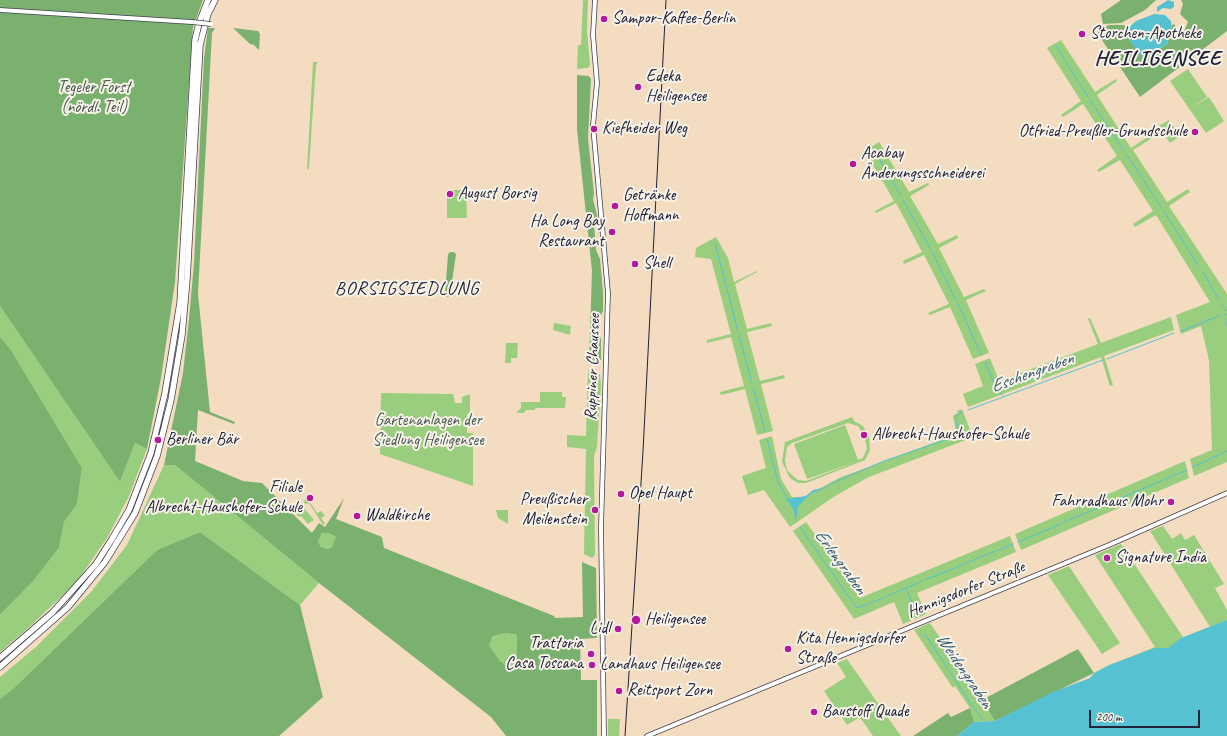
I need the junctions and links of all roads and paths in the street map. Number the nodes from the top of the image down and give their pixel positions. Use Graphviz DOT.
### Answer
graph roads {
  1 [pos="208,0"];
  2 [pos="215,0"];
  3 [pos="595,0"];
  4 [pos="0,10"];
  5 [pos="211,24"];
  6 [pos="1227,493"];
  7 [pos="0,658"];
  8 [pos="0,666"];
  9 [pos="604,736"];
  10 [pos="647,736"];
  1 -- 7 [label="highway"];
  2 -- 8 [label="highway"];
  3 -- 9 [label="main road, Ruppiner Chaussee"];
  4 -- 5 [label="main road, bridge"];
  6 -- 10 [label="main road, Hennigsdorfer Straße"];
}
